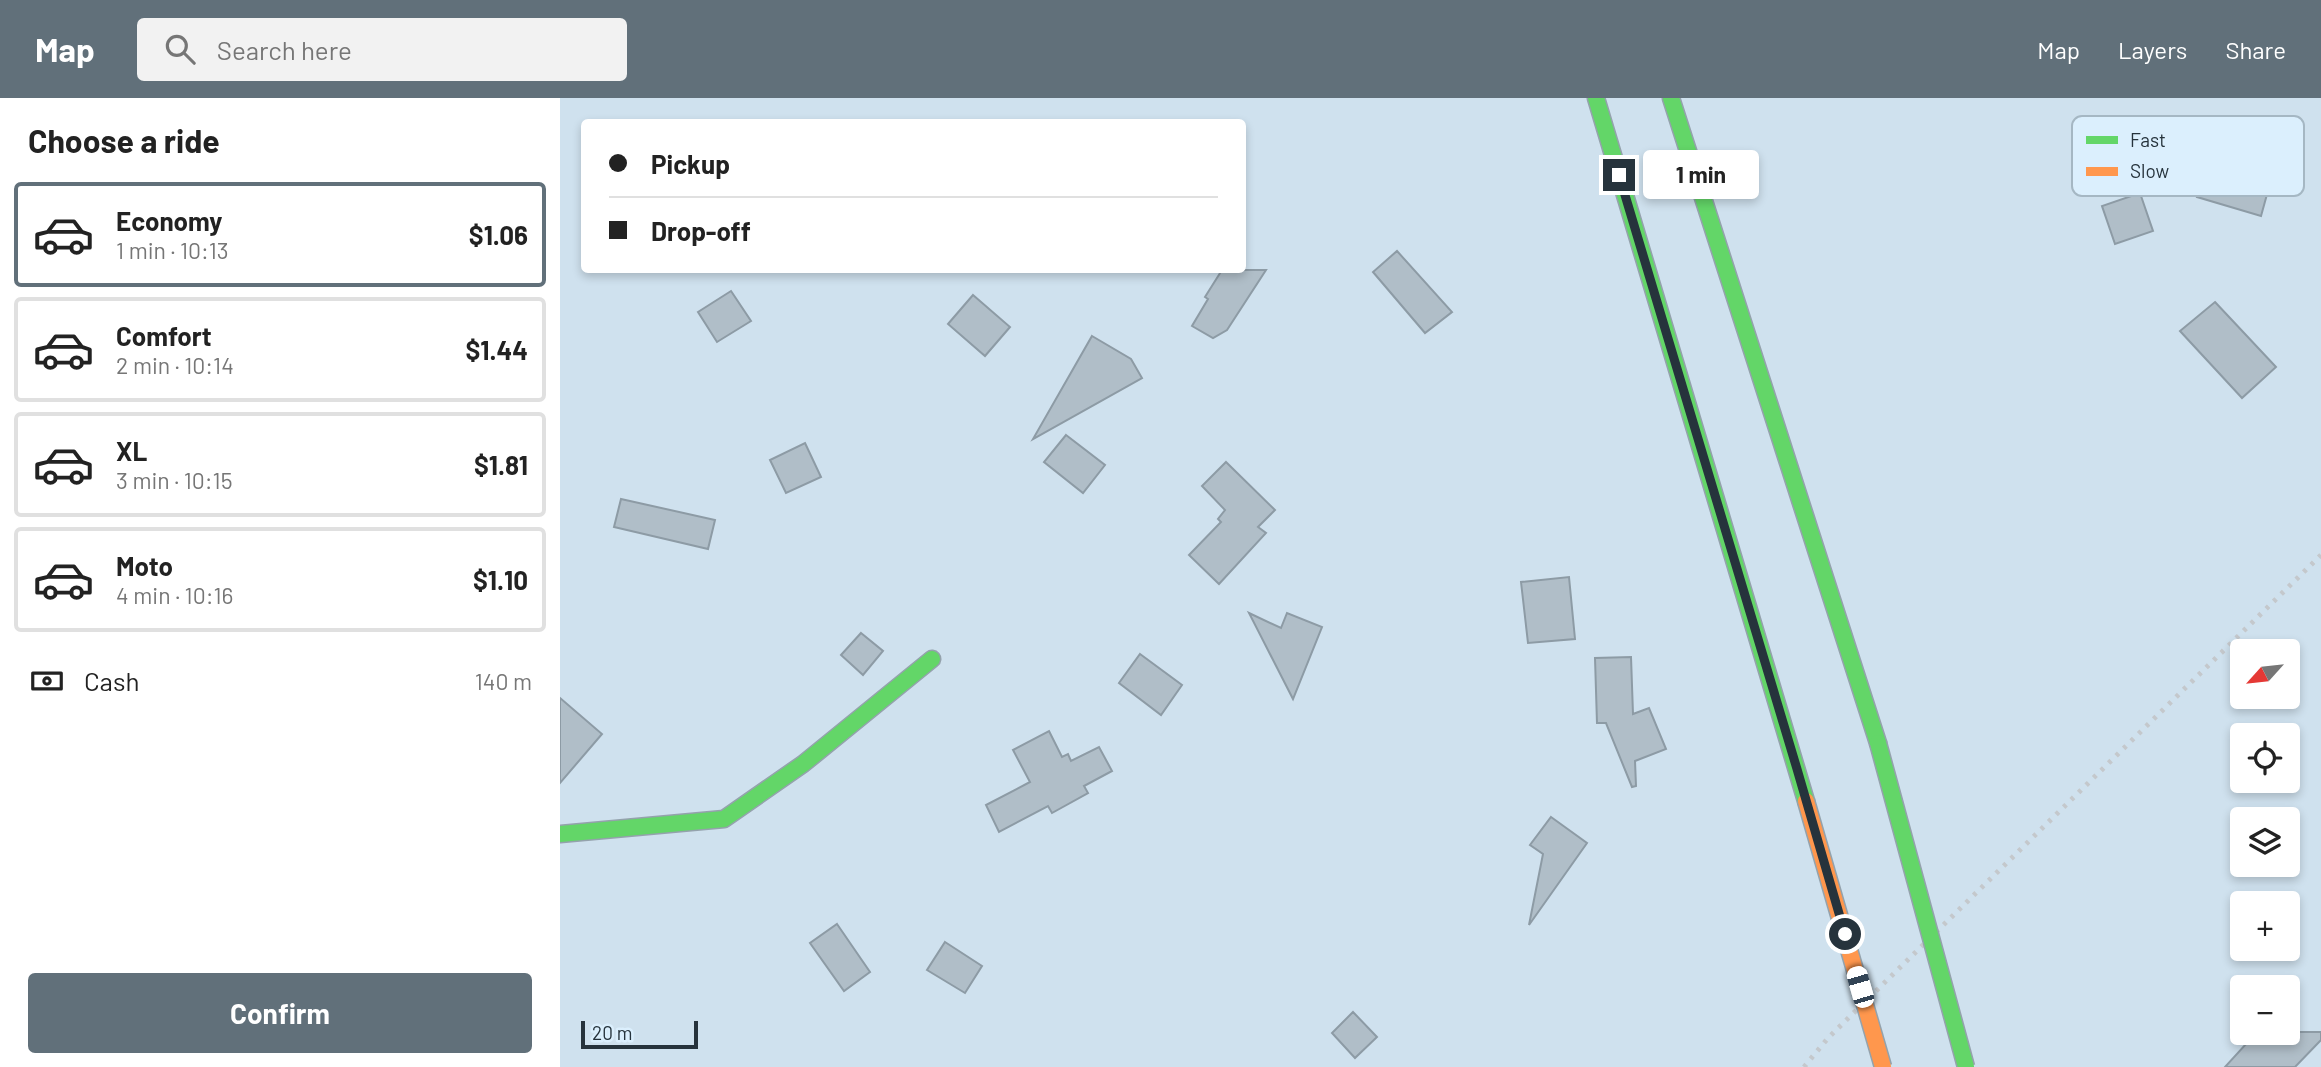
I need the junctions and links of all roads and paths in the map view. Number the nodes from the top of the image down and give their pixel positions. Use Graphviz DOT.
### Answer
graph roads {
  1 [pos="1596,98"];
  2 [pos="1671,98"];
  3 [pos="932,659"];
  4 [pos="560,834"];
  5 [pos="1883,1067"];
  6 [pos="1966,1067"];
  1 -- 5 [label="main road, bridge"];
  2 -- 6 [label="main road, bridge"];
  3 -- 4 [label="main road"];
}
